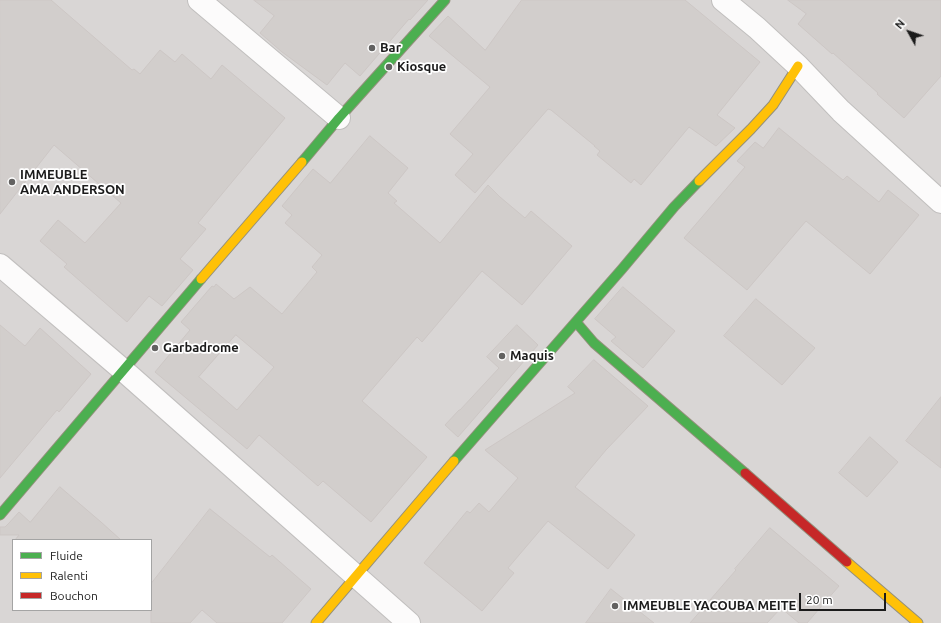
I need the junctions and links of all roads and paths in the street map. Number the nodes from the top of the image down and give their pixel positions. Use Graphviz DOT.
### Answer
graph roads {
  1 [pos="199,0"];
  2 [pos="445,0"];
  3 [pos="723,0"];
  4 [pos="798,66"];
  5 [pos="339,118"];
  6 [pos="941,202"];
  7 [pos="0,265"];
  8 [pos="576,322"];
  9 [pos="123,370"];
  10 [pos="0,514"];
  11 [pos="356,577"];
  12 [pos="316,623"];
  13 [pos="409,623"];
  14 [pos="918,623"];
  1 -- 5 [label="street"];
  2 -- 5 [label="street"];
  3 -- 4 [label="street"];
  4 -- 6 [label="street"];
  4 -- 8 [label="street"];
  5 -- 9 [label="street"];
  7 -- 9 [label="street"];
  8 -- 11 [label="street"];
  8 -- 14 [label="street"];
  9 -- 10 [label="street"];
  9 -- 11 [label="street"];
  11 -- 12 [label="street"];
  11 -- 13 [label="street"];
}
